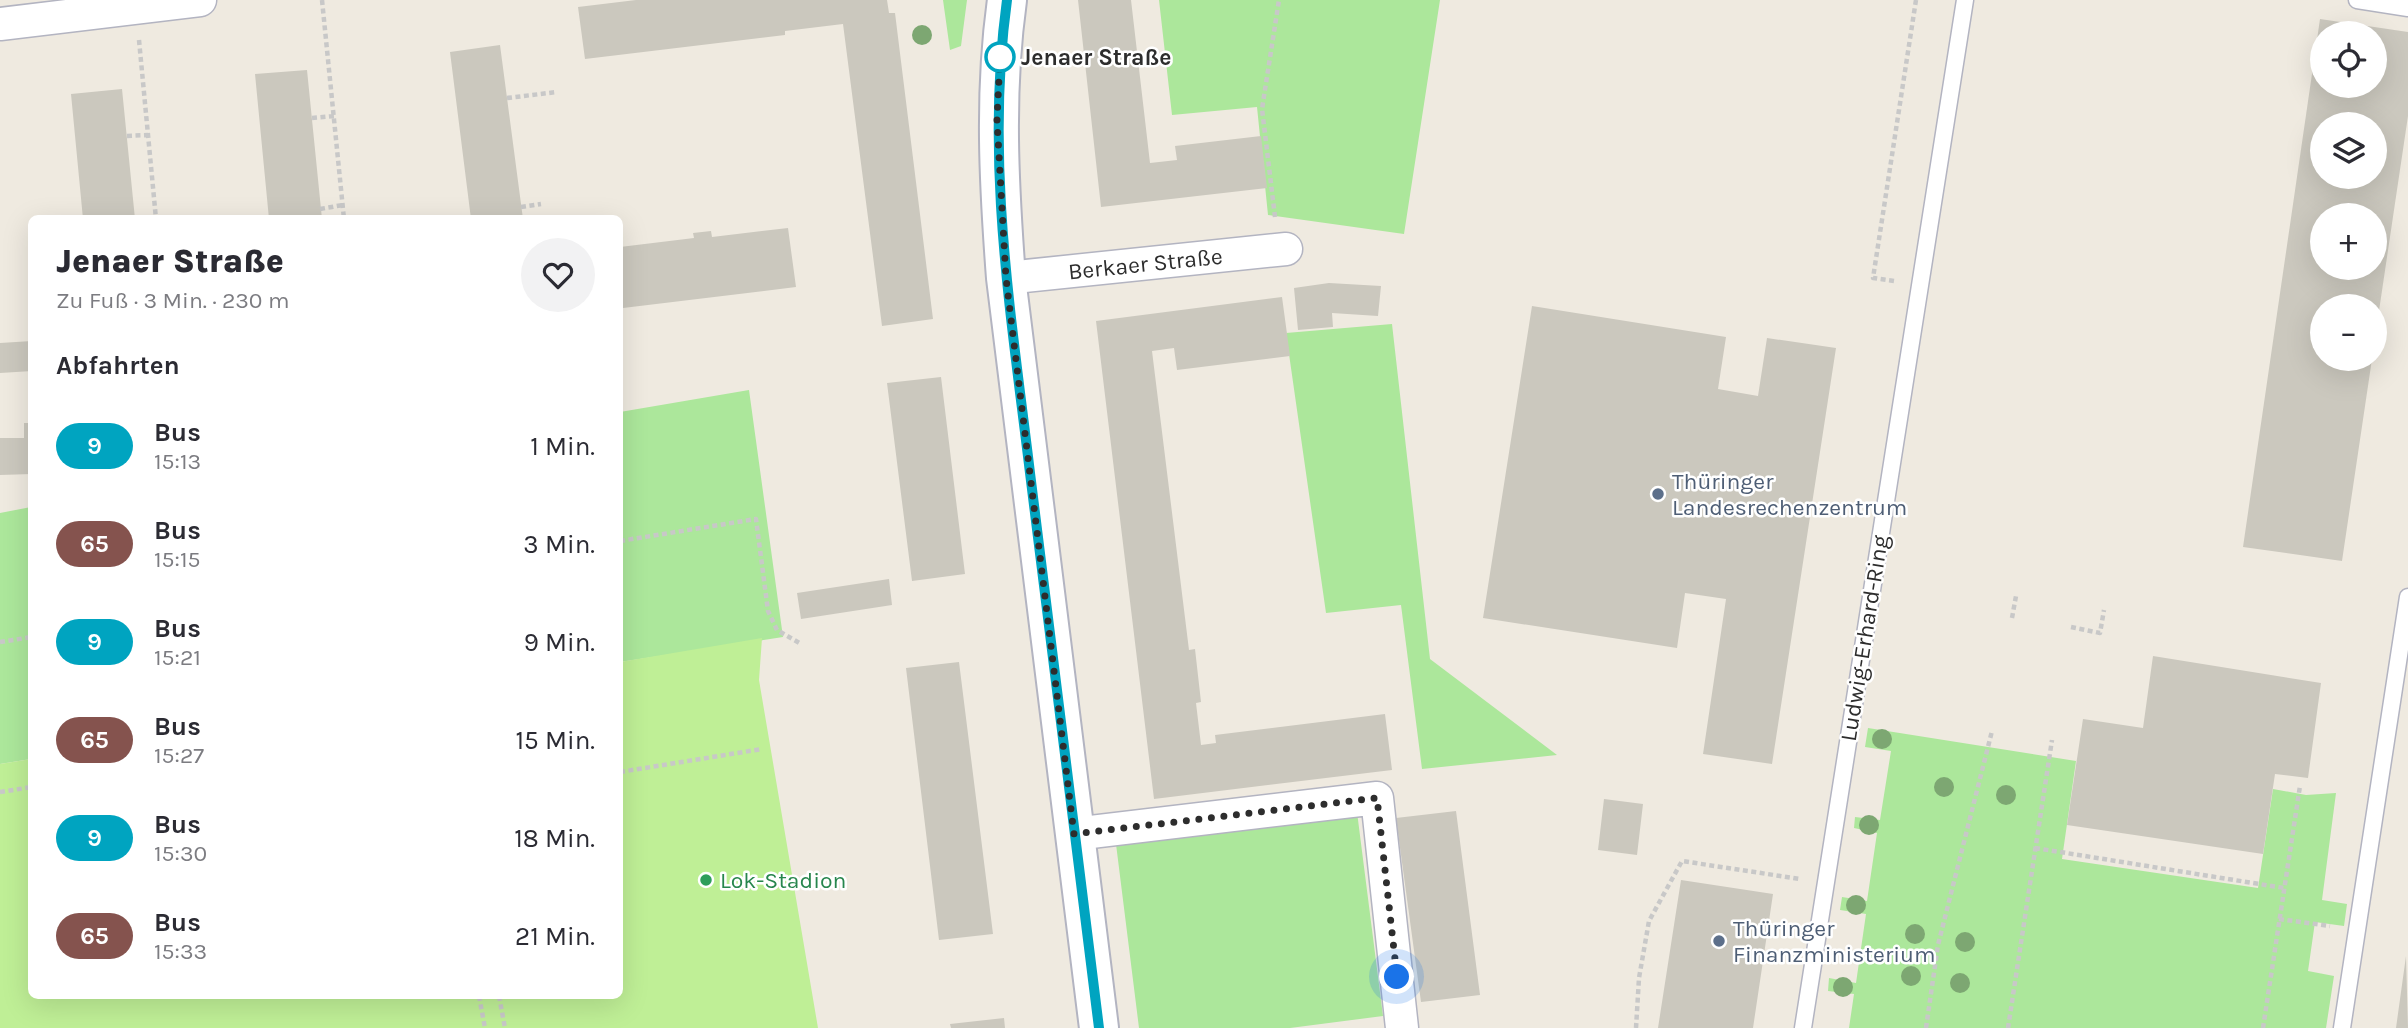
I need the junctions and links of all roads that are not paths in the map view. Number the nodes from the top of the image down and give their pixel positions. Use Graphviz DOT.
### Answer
graph roads {
  1 [pos="200,0"];
  2 [pos="1007,0"];
  3 [pos="1965,0"];
  4 [pos="2357,0"];
  5 [pos="2408,8"];
  6 [pos="0,24"];
  7 [pos="1283,249"];
  8 [pos="1006,278"];
  9 [pos="2408,597"];
  10 [pos="1074,834"];
  11 [pos="1099,1028"];
  12 [pos="1402,1028"];
  13 [pos="1803,1028"];
  14 [pos="2342,1028"];
  1 -- 6 [label="street"];
  2 -- 8 [label="street"];
  3 -- 13 [label="lane, Ludwig-Erhard-Ring"];
  4 -- 5 [label="lane"];
  7 -- 8 [label="street, Berkaer Straße"];
  8 -- 10 [label="street"];
  9 -- 14 [label="lane"];
  10 -- 11 [label="street"];
  10 -- 12 [label="street"];
}
